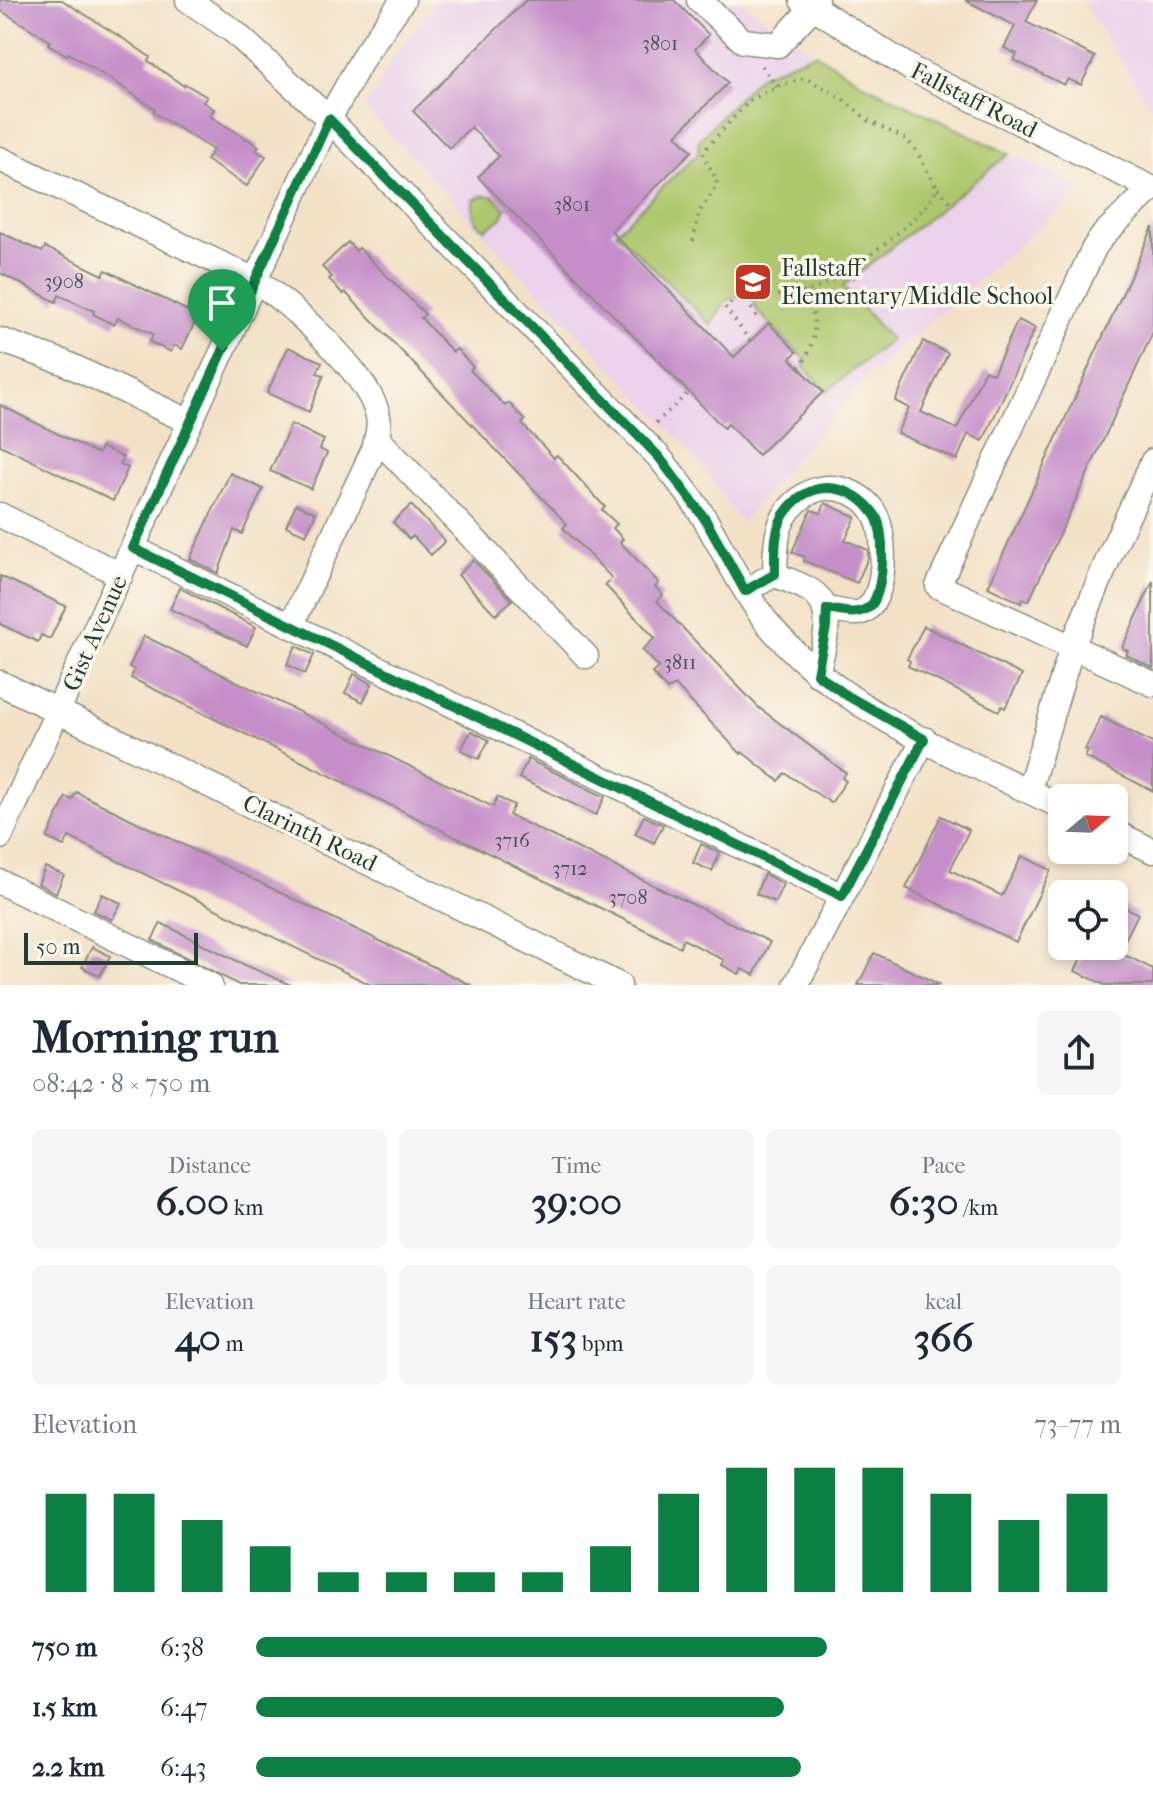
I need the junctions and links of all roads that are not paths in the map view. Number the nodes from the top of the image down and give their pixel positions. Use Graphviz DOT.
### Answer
graph roads {
  1 [pos="188,0"];
  2 [pos="403,0"];
  3 [pos="699,0"];
  4 [pos="810,3"];
  5 [pos="329,119"];
  6 [pos="0,159"];
  7 [pos="1152,188"];
  8 [pos="255,280"];
  9 [pos="0,340"];
  10 [pos="190,422"];
  11 [pos="377,438"];
  12 [pos="1153,461"];
  13 [pos="0,515"];
  14 [pos="133,548"];
  15 [pos="775,574"];
  16 [pos="121,575"];
  17 [pos="745,591"];
  18 [pos="827,609"];
  19 [pos="291,626"];
  20 [pos="1072,647"];
  21 [pos="586,656"];
  22 [pos="817,674"];
  23 [pos="0,683"];
  24 [pos="1153,684"];
  25 [pos="60,710"];
  26 [pos="924,739"];
  27 [pos="1029,790"];
  28 [pos="1048,800"];
  29 [pos="0,837"];
  30 [pos="1128,839"];
  31 [pos="1153,851"];
  32 [pos="0,882"];
  33 [pos="842,896"];
  34 [pos="210,985"];
  35 [pos="619,985"];
  36 [pos="796,985"];
  1 -- 5 [label="street"];
  2 -- 5 [label="street, Gist Avenue"];
  3 -- 4 [label="street"];
  4 -- 7 [label="street, Fallstaff Road"];
  5 -- 8 [label="street, Gist Avenue"];
  5 -- 17 [label="street"];
  6 -- 8 [label="street"];
  7 -- 20 [label="street"];
  8 -- 10 [label="street, Gist Avenue"];
  8 -- 11 [label="street"];
  9 -- 10 [label="street"];
  10 -- 14 [label="street, Gist Avenue"];
  11 -- 19 [label="street"];
  11 -- 21 [label="street"];
  12 -- 20 [label="street"];
  13 -- 16 [label="street"];
  14 -- 16 [label="street, Gist Avenue"];
  14 -- 19 [label="street"];
  15 -- 17 [label="street"];
  15 -- 18 [label="street"];
  15 -- 18 [label="street"];
  16 -- 25 [label="street, Gist Avenue"];
  17 -- 22 [label="street"];
  18 -- 22 [label="street"];
  19 -- 33 [label="street"];
  20 -- 24 [label="street"];
  20 -- 27 [label="street"];
  22 -- 26 [label="street"];
  23 -- 25 [label="street, Clarinth Road"];
  25 -- 29 [label="street, Gist Avenue"];
  25 -- 35 [label="street, Clarinth Road"];
  26 -- 27 [label="street"];
  26 -- 33 [label="street"];
  27 -- 28 [label="street"];
  30 -- 31 [label="street"];
  32 -- 34 [label="street"];
  33 -- 36 [label="street"];
}
